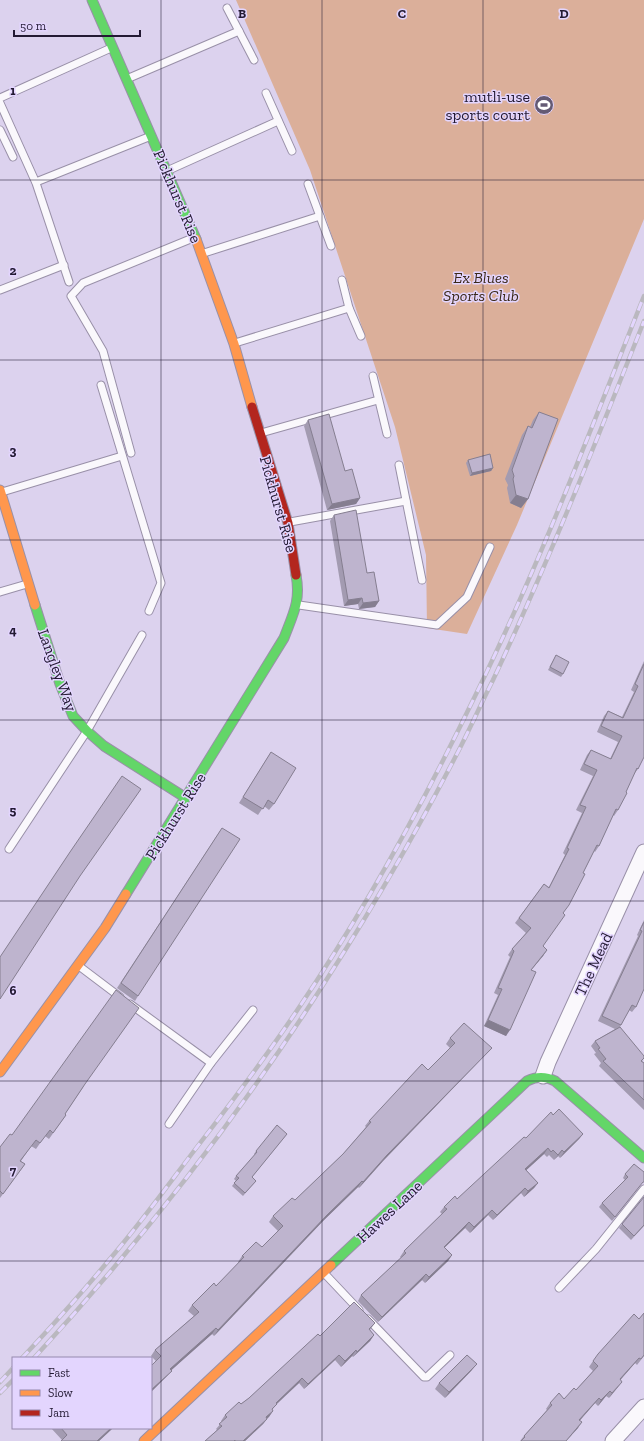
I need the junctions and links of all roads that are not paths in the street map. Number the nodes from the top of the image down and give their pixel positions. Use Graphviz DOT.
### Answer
graph roads {
  1 [pos="92,0"];
  2 [pos="227,8"];
  3 [pos="239,31"];
  4 [pos="114,47"];
  5 [pos="254,60"];
  6 [pos="128,79"];
  7 [pos="266,93"];
  8 [pos="0,98"];
  9 [pos="0,103"];
  10 [pos="278,121"];
  11 [pos="0,130"];
  12 [pos="152,135"];
  13 [pos="292,151"];
  14 [pos="13,157"];
  15 [pos="167,170"];
  16 [pos="36,182"];
  17 [pos="308,184"];
  18 [pos="320,216"];
  19 [pos="196,237"];
  20 [pos="331,246"];
  21 [pos="201,254"];
  22 [pos="64,265"];
  23 [pos="342,280"];
  24 [pos="69,282"];
  25 [pos="0,290"];
  26 [pos="349,308"];
  27 [pos="360,336"];
  28 [pos="234,344"];
  29 [pos="373,376"];
  30 [pos="101,385"];
  31 [pos="378,400"];
  32 [pos="259,433"];
  33 [pos="387,434"];
  34 [pos="131,453"];
  35 [pos="122,456"];
  36 [pos="399,465"];
  37 [pos="0,491"];
  38 [pos="406,501"];
  39 [pos="288,523"];
  40 [pos="490,547"];
  41 [pos="422,580"];
  42 [pos="29,583"];
  43 [pos="0,592"];
  44 [pos="297,604"];
  45 [pos="149,611"];
  46 [pos="142,635"];
  47 [pos="87,731"];
  48 [pos="186,798"];
  49 [pos="9,849"];
  50 [pos="644,852"];
  51 [pos="78,966"];
  52 [pos="252,1010"];
  53 [pos="211,1063"];
  54 [pos="2,1066"];
  55 [pos="544,1076"];
  56 [pos="169,1124"];
  57 [pos="644,1158"];
  58 [pos="644,1189"];
  59 [pos="324,1272"];
  60 [pos="559,1288"];
  61 [pos="450,1355"];
  62 [pos="644,1407"];
  63 [pos="144,1441"];
  64 [pos="613,1441"];
  1 -- 4 [label="street, Pickhurst Rise"];
  2 -- 3 [label="lane"];
  3 -- 5 [label="lane"];
  3 -- 6 [label="lane"];
  4 -- 6 [label="street, Pickhurst Rise"];
  4 -- 8 [label="lane"];
  6 -- 12 [label="street, Pickhurst Rise"];
  7 -- 10 [label="lane"];
  9 -- 16 [label="lane"];
  10 -- 13 [label="lane"];
  10 -- 15 [label="lane"];
  11 -- 14 [label="lane"];
  12 -- 15 [label="street, Pickhurst Rise"];
  12 -- 16 [label="lane"];
  15 -- 19 [label="street, Pickhurst Rise"];
  16 -- 22 [label="lane"];
  17 -- 18 [label="lane"];
  18 -- 20 [label="lane"];
  18 -- 21 [label="lane"];
  19 -- 21 [label="street, Pickhurst Rise"];
  19 -- 34 [label="lane"];
  21 -- 28 [label="street, Pickhurst Rise"];
  22 -- 24 [label="lane"];
  22 -- 25 [label="lane"];
  23 -- 26 [label="lane"];
  26 -- 27 [label="lane"];
  26 -- 28 [label="lane"];
  28 -- 32 [label="street, Pickhurst Rise"];
  29 -- 31 [label="lane"];
  30 -- 35 [label="lane"];
  31 -- 32 [label="lane"];
  31 -- 33 [label="lane"];
  32 -- 39 [label="street, Pickhurst Rise"];
  35 -- 37 [label="lane"];
  35 -- 45 [label="lane"];
  36 -- 38 [label="lane"];
  37 -- 42 [label="street, Langley Way"];
  38 -- 39 [label="lane"];
  38 -- 41 [label="lane"];
  39 -- 44 [label="street, Pickhurst Rise"];
  40 -- 44 [label="lane"];
  42 -- 43 [label="lane"];
  42 -- 47 [label="street, Langley Way"];
  44 -- 48 [label="street, Pickhurst Rise"];
  46 -- 47 [label="lane"];
  47 -- 48 [label="street, Langley Way"];
  47 -- 49 [label="lane"];
  48 -- 51 [label="street, Pickhurst Rise"];
  50 -- 55 [label="street, The Mead"];
  51 -- 53 [label="lane"];
  51 -- 54 [label="street, Pickhurst Rise"];
  52 -- 53 [label="lane"];
  53 -- 56 [label="lane"];
  55 -- 57 [label="street"];
  55 -- 59 [label="street, Hawes Lane"];
  58 -- 60 [label="lane"];
  59 -- 61 [label="lane"];
  59 -- 63 [label="street, Hawes Lane"];
  62 -- 64 [label="street"];
}
